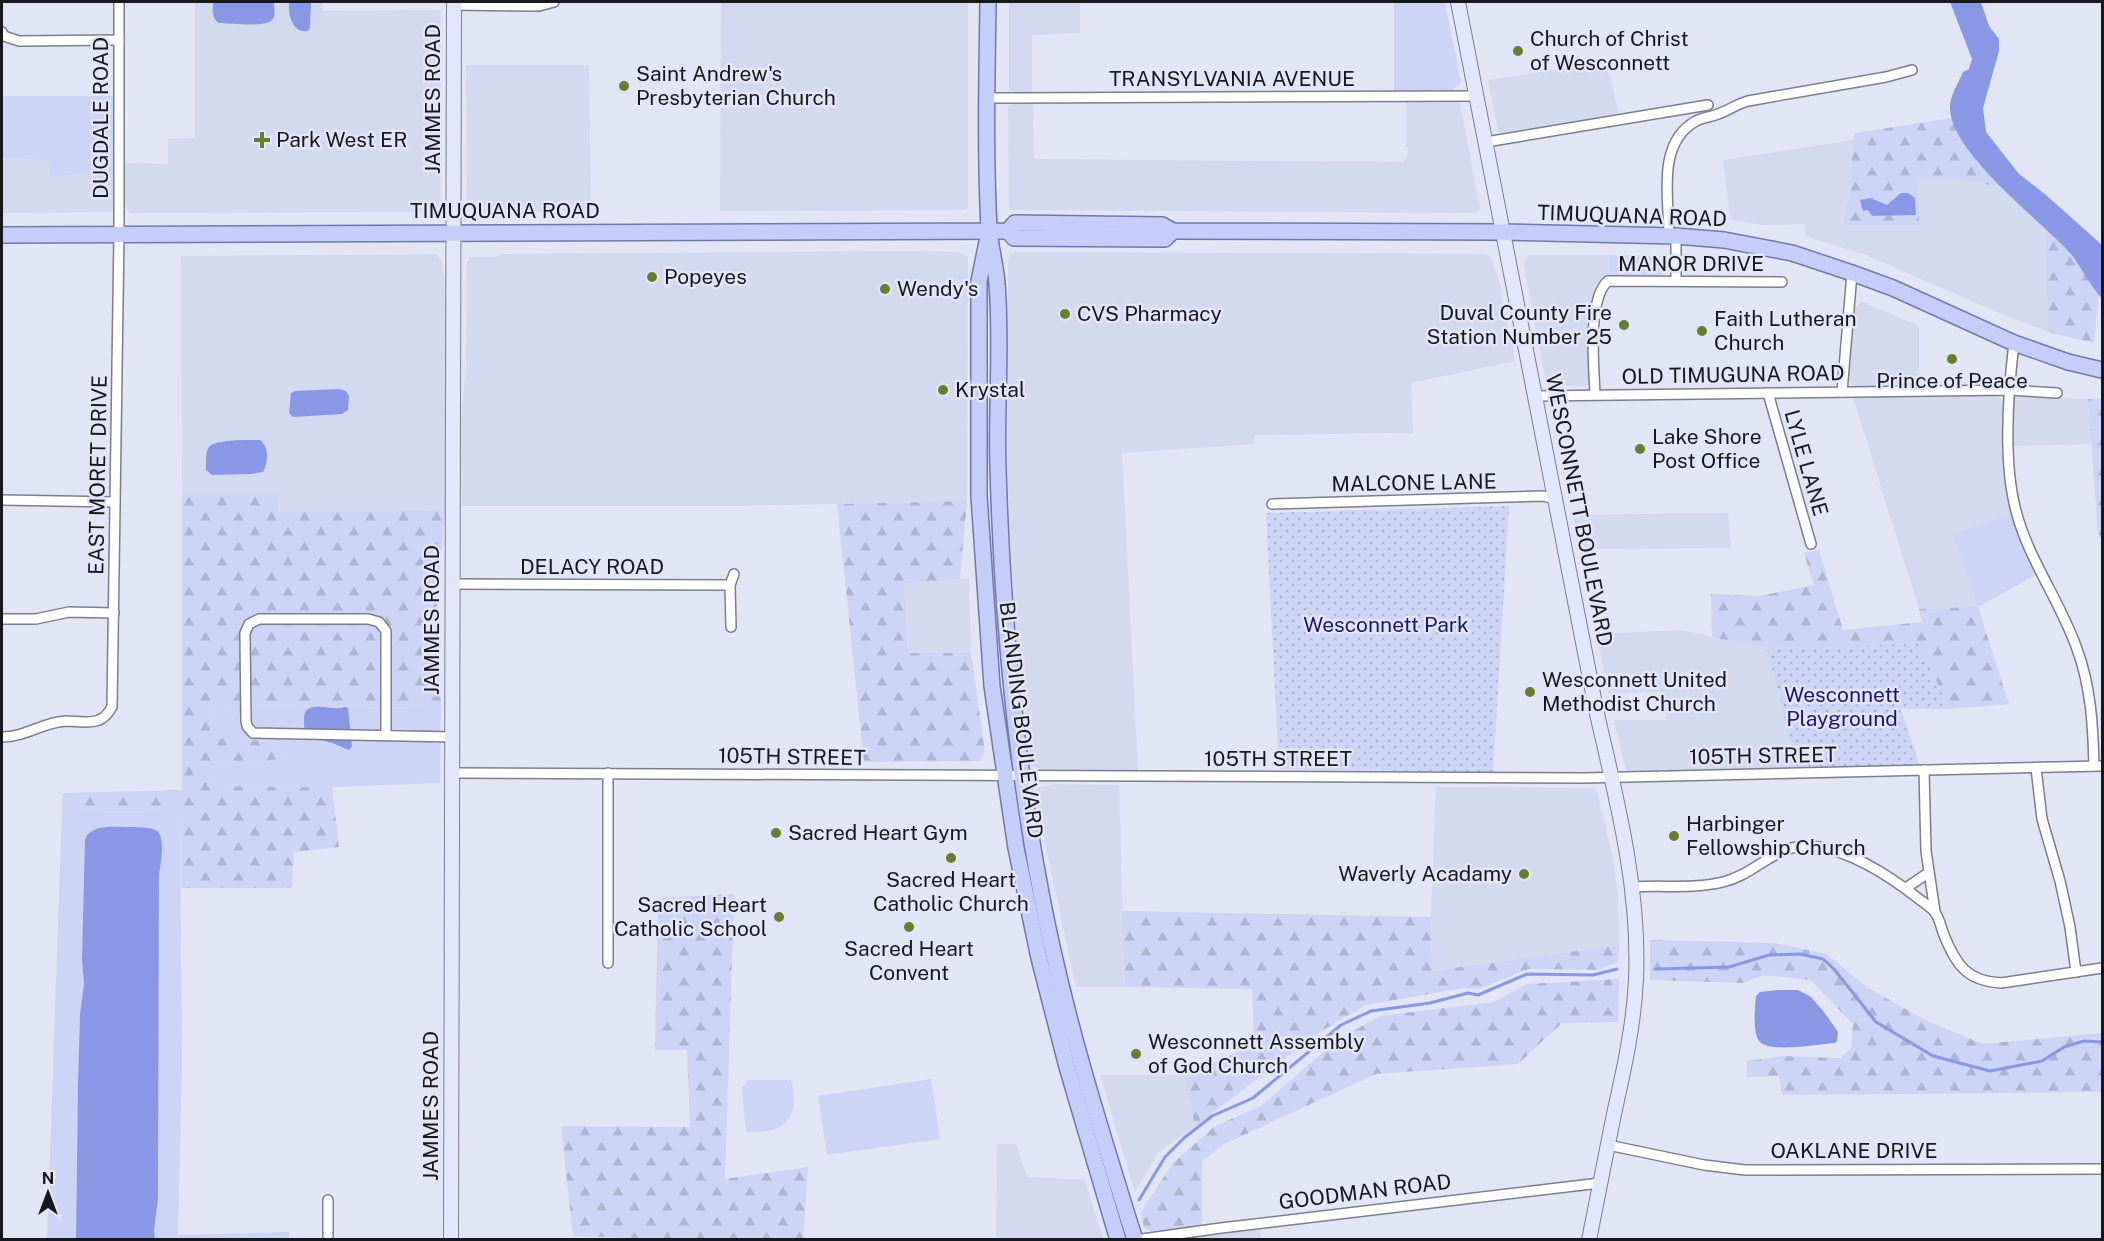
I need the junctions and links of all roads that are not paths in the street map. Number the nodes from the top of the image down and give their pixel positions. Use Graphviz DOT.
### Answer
graph roads {
  1 [pos="118,2"];
  2 [pos="554,2"];
  3 [pos="988,2"];
  4 [pos="1458,2"];
  5 [pos="453,3"];
  6 [pos="2,32"];
  7 [pos="119,40"];
  8 [pos="1912,70"];
  9 [pos="1477,96"];
  10 [pos="988,98"];
  11 [pos="1708,105"];
  12 [pos="1486,142"];
  13 [pos="989,231"];
  14 [pos="454,232"];
  15 [pos="1502,232"];
  16 [pos="119,234"];
  17 [pos="2,235"];
  18 [pos="1673,236"];
  19 [pos="1852,273"];
  20 [pos="1676,281"];
  21 [pos="1782,282"];
  22 [pos="2014,343"];
  23 [pos="2103,370"];
  24 [pos="2009,390"];
  25 [pos="1842,392"];
  26 [pos="1767,393"];
  27 [pos="2057,393"];
  28 [pos="1595,394"];
  29 [pos="1536,396"];
  30 [pos="1556,499"];
  31 [pos="2,500"];
  32 [pos="116,502"];
  33 [pos="1272,504"];
  34 [pos="981,519"];
  35 [pos="1811,543"];
  36 [pos="734,574"];
  37 [pos="453,584"];
  38 [pos="730,585"];
  39 [pos="1004,593"];
  40 [pos="984,596"];
  41 [pos="114,613"];
  42 [pos="2,619"];
  43 [pos="731,627"];
  44 [pos="1006,641"];
  45 [pos="386,735"];
  46 [pos="2,737"];
  47 [pos="453,737"];
  48 [pos="2098,766"];
  49 [pos="2036,768"];
  50 [pos="1924,770"];
  51 [pos="453,773"];
  52 [pos="608,773"];
  53 [pos="1005,776"];
  54 [pos="1021,777"];
  55 [pos="1611,777"];
  56 [pos="1928,873"];
  57 [pos="1632,886"];
  58 [pos="1906,888"];
  59 [pos="1935,912"];
  60 [pos="1046,956"];
  61 [pos="608,963"];
  62 [pos="2103,968"];
  63 [pos="2076,972"];
  64 [pos="1084,1099"];
  65 [pos="1608,1145"];
  66 [pos="2103,1169"];
  67 [pos="1600,1183"];
  68 [pos="328,1200"];
  69 [pos="328,1239"];
  70 [pos="452,1239"];
  71 [pos="1119,1239"];
  72 [pos="1135,1239"];
  73 [pos="1589,1239"];
  1 -- 7 [label="street, DUGDALE ROAD"];
  2 -- 5 [label="street"];
  3 -- 10 [label="main road, BLANDING BOULEVARD"];
  4 -- 9 [label="street, WESCONNETT BOULEVARD"];
  5 -- 14 [label="street, JAMMES ROAD"];
  6 -- 7 [label="street"];
  7 -- 16 [label="street, DUGDALE ROAD"];
  8 -- 18 [label="street"];
  9 -- 10 [label="street, TRANSYLVANIA AVENUE"];
  9 -- 12 [label="street, WESCONNETT BOULEVARD"];
  10 -- 13 [label="main road, BLANDING BOULEVARD"];
  11 -- 12 [label="street"];
  12 -- 15 [label="street, WESCONNETT BOULEVARD"];
  13 -- 14 [label="main road, TIMUQUANA ROAD"];
  13 -- 15 [label="main road, TIMUQUANA ROAD"];
  13 -- 34 [label="main road, BLANDING BOULEVARD"];
  13 -- 39 [label="main road, BLANDING BOULEVARD"];
  14 -- 16 [label="main road, TIMUQUANA ROAD"];
  14 -- 37 [label="street, JAMMES ROAD"];
  15 -- 18 [label="main road, TIMUQUANA ROAD"];
  15 -- 29 [label="street, WESCONNETT BOULEVARD"];
  16 -- 17 [label="main road, TIMUQUANA ROAD"];
  16 -- 32 [label="street, EAST MORET DRIVE"];
  18 -- 19 [label="main road, TIMUQUANA ROAD"];
  18 -- 20 [label="street"];
  19 -- 22 [label="main road, TIMUQUANA ROAD"];
  19 -- 25 [label="street"];
  20 -- 21 [label="street, MANOR DRIVE"];
  20 -- 28 [label="street, MANOR DRIVE"];
  22 -- 23 [label="main road, TIMUQUANA ROAD"];
  22 -- 24 [label="street"];
  24 -- 25 [label="street, OLD TIMUGUNA ROAD"];
  24 -- 27 [label="street, OLD TIMUGUNA ROAD"];
  24 -- 48 [label="street"];
  25 -- 26 [label="street, OLD TIMUGUNA ROAD"];
  26 -- 28 [label="street, OLD TIMUGUNA ROAD"];
  26 -- 35 [label="street, LYLE LANE"];
  28 -- 29 [label="street, OLD TIMUGUNA ROAD"];
  29 -- 30 [label="street, WESCONNETT BOULEVARD"];
  30 -- 33 [label="street, MALCONE LANE"];
  30 -- 55 [label="street, WESCONNETT BOULEVARD"];
  31 -- 32 [label="street"];
  32 -- 41 [label="street, EAST MORET DRIVE"];
  34 -- 39 [label="main road"];
  34 -- 40 [label="main road, BLANDING BOULEVARD"];
  36 -- 38 [label="street"];
  37 -- 38 [label="street, DELACY ROAD"];
  37 -- 47 [label="street, JAMMES ROAD"];
  38 -- 43 [label="street"];
  39 -- 44 [label="main road, BLANDING BOULEVARD"];
  40 -- 44 [label="main road"];
  40 -- 53 [label="main road, BLANDING BOULEVARD"];
  41 -- 42 [label="street"];
  41 -- 46 [label="street, EAST MORET DRIVE"];
  44 -- 54 [label="main road, BLANDING BOULEVARD"];
  45 -- 45 [label="street"];
  45 -- 47 [label="street"];
  47 -- 51 [label="street, JAMMES ROAD"];
  48 -- 49 [label="street, 105TH STREET"];
  49 -- 50 [label="street, 105TH STREET"];
  49 -- 63 [label="street"];
  50 -- 55 [label="street, 105TH STREET"];
  50 -- 56 [label="street"];
  51 -- 52 [label="street, 105TH STREET"];
  51 -- 70 [label="street, JAMMES ROAD"];
  52 -- 53 [label="street, 105TH STREET"];
  52 -- 61 [label="street"];
  53 -- 54 [label="street, 105TH STREET"];
  53 -- 60 [label="main road, BLANDING BOULEVARD"];
  54 -- 55 [label="street, 105TH STREET"];
  54 -- 60 [label="main road, BLANDING BOULEVARD"];
  55 -- 57 [label="street, WESCONNETT BOULEVARD"];
  56 -- 58 [label="street"];
  56 -- 59 [label="street"];
  57 -- 58 [label="street"];
  57 -- 65 [label="street, WESCONNETT BOULEVARD"];
  58 -- 59 [label="street"];
  59 -- 63 [label="street"];
  60 -- 64 [label="main road, BLANDING BOULEVARD"];
  62 -- 63 [label="street"];
  64 -- 71 [label="main road, BLANDING BOULEVARD"];
  64 -- 72 [label="main road, BLANDING BOULEVARD"];
  65 -- 66 [label="street, OAKLANE DRIVE"];
  65 -- 67 [label="street, WESCONNETT BOULEVARD"];
  67 -- 72 [label="street, GOODMAN ROAD"];
  67 -- 73 [label="street, WESCONNETT BOULEVARD"];
  68 -- 69 [label="street"];
}
